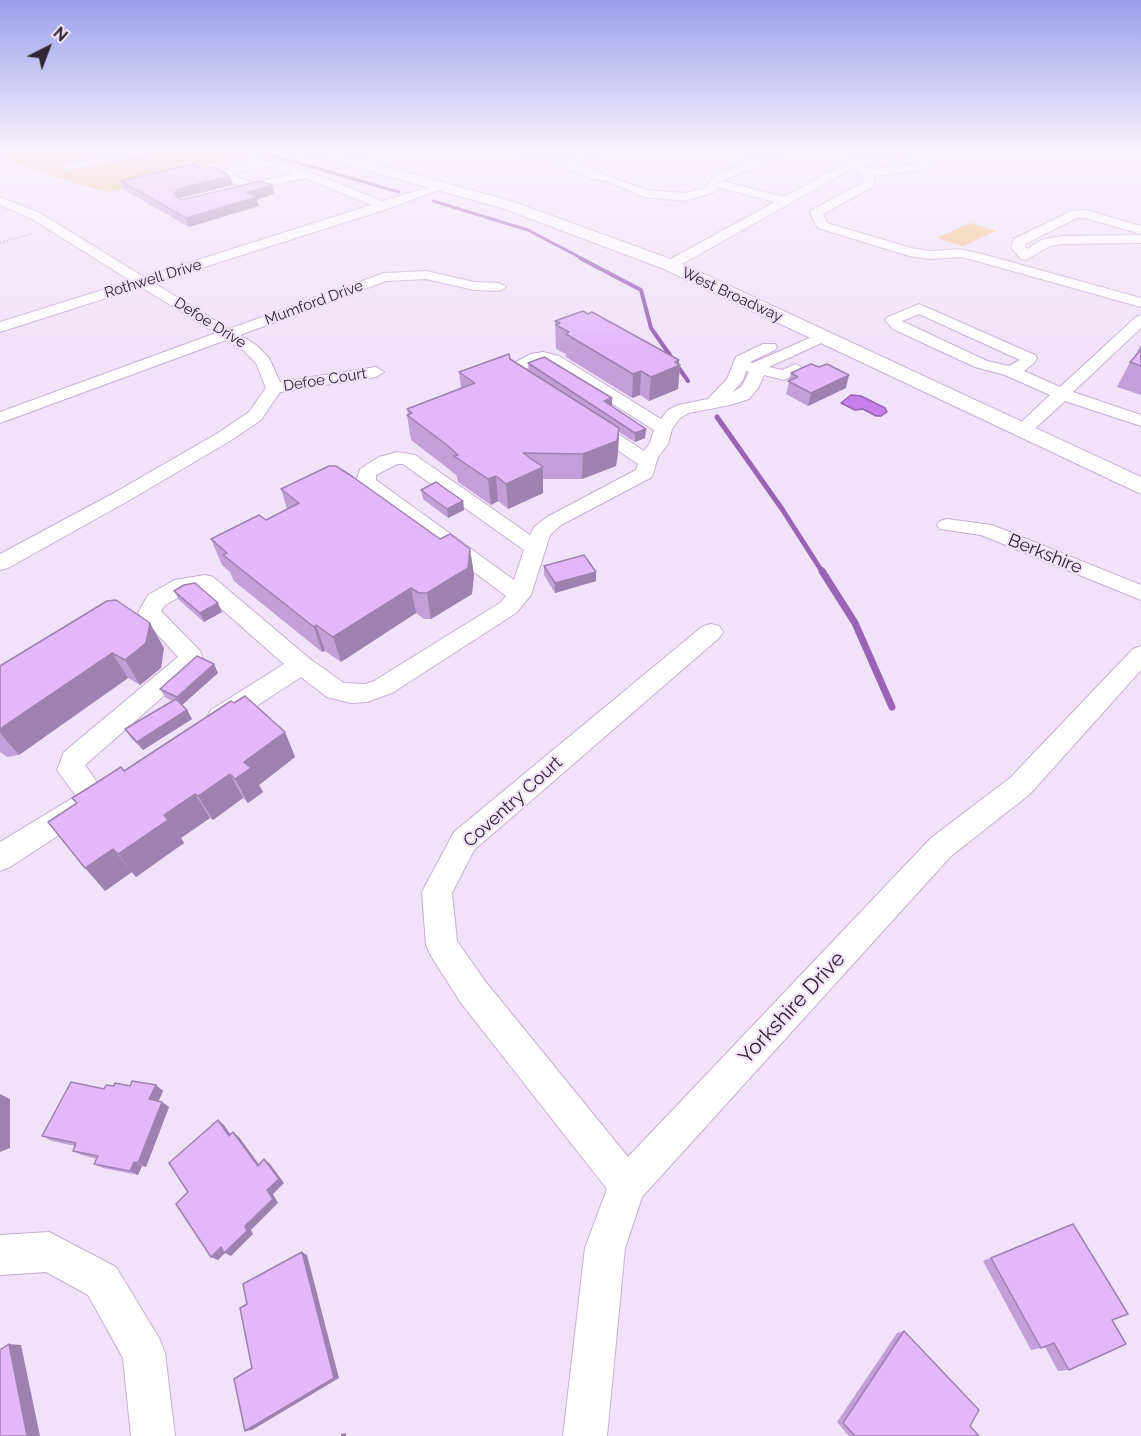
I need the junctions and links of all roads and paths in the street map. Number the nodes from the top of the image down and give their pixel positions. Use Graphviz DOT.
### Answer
graph roads {
  1 [pos="36,216"];
  2 [pos="352,216"];
  3 [pos="537,216"];
  4 [pos="759,216"];
  5 [pos="818,216"];
  6 [pos="1071,216"];
  7 [pos="1093,216"];
  8 [pos="53,227"];
  9 [pos="1141,230"];
  10 [pos="1141,239"];
  11 [pos="0,243"];
  12 [pos="1026,256"];
  13 [pos="670,266"];
  14 [pos="1010,267"];
  15 [pos="144,282"];
  16 [pos="499,287"];
  17 [pos="1141,303"];
  18 [pos="1141,320"];
  19 [pos="0,327"];
  20 [pos="815,334"];
  21 [pos="228,335"];
  22 [pos="739,366"];
  23 [pos="757,369"];
  24 [pos="796,369"];
  25 [pos="376,372"];
  26 [pos="1011,372"];
  27 [pos="274,388"];
  28 [pos="1062,394"];
  29 [pos="549,396"];
  30 [pos="715,402"];
  31 [pos="579,416"];
  32 [pos="0,418"];
  33 [pos="1141,422"];
  34 [pos="663,428"];
  35 [pos="1022,431"];
  36 [pos="648,462"];
  37 [pos="1141,486"];
  38 [pos="947,525"];
  39 [pos="535,548"];
  40 [pos="0,562"];
  41 [pos="1141,592"];
  42 [pos="520,595"];
  43 [pos="711,632"];
  44 [pos="1141,654"];
  45 [pos="302,665"];
  46 [pos="203,728"];
  47 [pos="1,858"];
  48 [pos="627,1185"];
  49 [pos="0,1255"];
  50 [pos="153,1436"];
  51 [pos="585,1436"];
  1 -- 8 [label="street, Defoe Drive"];
  2 -- 15 [label="street, Rothwell Drive"];
  3 -- 13 [label="main road, West Broadway"];
  4 -- 13 [label="street"];
  5 -- 14 [label="street"];
  6 -- 12 [label="street"];
  7 -- 9 [label="street"];
  8 -- 11 [label="path"];
  8 -- 15 [label="street, Defoe Drive"];
  10 -- 12 [label="street"];
  12 -- 14 [label="street"];
  13 -- 20 [label="main road, West Broadway"];
  14 -- 17 [label="street"];
  15 -- 19 [label="street, Rothwell Drive"];
  15 -- 21 [label="street, Defoe Drive"];
  16 -- 21 [label="street, Mumford Drive"];
  18 -- 28 [label="street"];
  20 -- 22 [label="street"];
  20 -- 23 [label="street"];
  20 -- 35 [label="main road, West Broadway"];
  21 -- 27 [label="street, Defoe Drive"];
  21 -- 32 [label="street, Mumford Drive"];
  22 -- 23 [label="street"];
  22 -- 30 [label="street"];
  23 -- 24 [label="street"];
  23 -- 30 [label="street"];
  25 -- 27 [label="street, Defoe Court"];
  26 -- 26 [label="street"];
  26 -- 28 [label="street"];
  27 -- 40 [label="street"];
  28 -- 33 [label="street"];
  28 -- 35 [label="street"];
  29 -- 34 [label="street"];
  30 -- 34 [label="street"];
  31 -- 36 [label="street"];
  34 -- 36 [label="street"];
  35 -- 37 [label="main road, West Broadway"];
  36 -- 39 [label="street"];
  38 -- 41 [label="street, Berkshire"];
  39 -- 42 [label="street"];
  39 -- 42 [label="street"];
  42 -- 45 [label="street"];
  43 -- 48 [label="street, Coventry Court"];
  44 -- 48 [label="street, Yorkshire Drive"];
  45 -- 46 [label="street"];
  45 -- 47 [label="street"];
  48 -- 51 [label="street, Yorkshire Drive"];
  49 -- 50 [label="street"];
}
